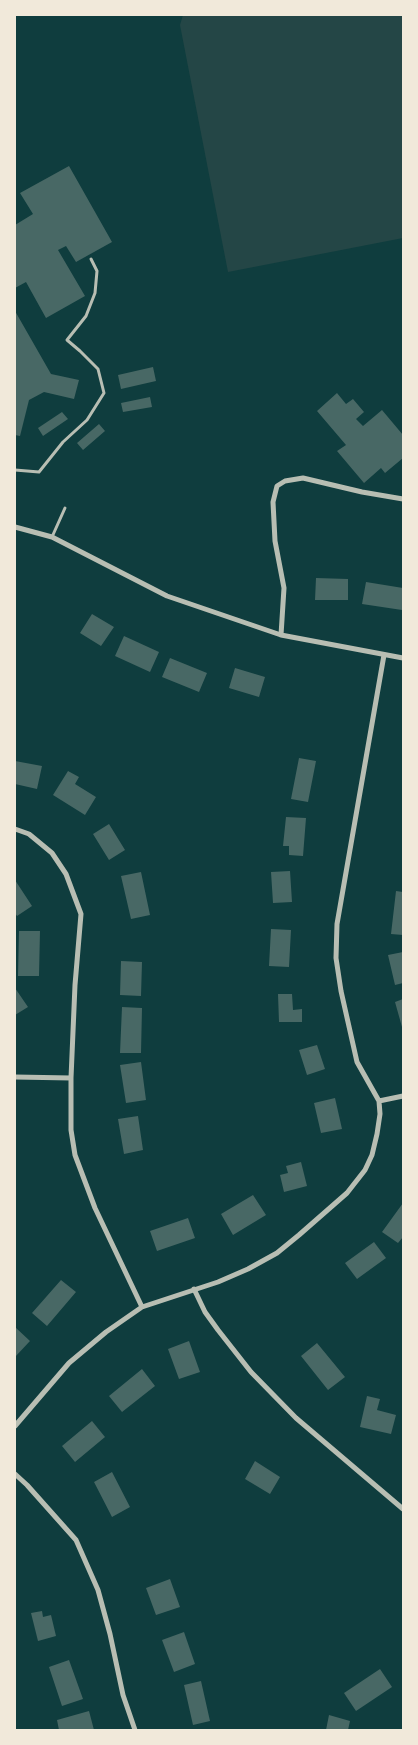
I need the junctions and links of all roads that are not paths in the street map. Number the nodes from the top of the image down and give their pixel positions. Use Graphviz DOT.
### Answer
graph roads {
  1 [pos="90,259"];
  2 [pos="15,470"];
  3 [pos="403,500"];
  4 [pos="65,508"];
  5 [pos="15,527"];
  6 [pos="52,537"];
  7 [pos="281,635"];
  8 [pos="384,655"];
  9 [pos="403,658"];
  10 [pos="15,828"];
  11 [pos="15,1077"];
  12 [pos="71,1078"];
  13 [pos="403,1096"];
  14 [pos="379,1102"];
  15 [pos="194,1289"];
  16 [pos="142,1307"];
  17 [pos="15,1426"];
  18 [pos="15,1474"];
  19 [pos="403,1509"];
  20 [pos="134,1730"];
  1 -- 2 [label="lane"];
  3 -- 7 [label="street"];
  4 -- 6 [label="lane"];
  5 -- 6 [label="street"];
  6 -- 7 [label="street"];
  7 -- 8 [label="street"];
  8 -- 9 [label="street"];
  8 -- 14 [label="street"];
  10 -- 12 [label="street"];
  11 -- 12 [label="street"];
  12 -- 16 [label="street"];
  13 -- 14 [label="street"];
  14 -- 15 [label="street"];
  15 -- 16 [label="street"];
  15 -- 19 [label="street"];
  16 -- 17 [label="street"];
  18 -- 20 [label="street"];
}
